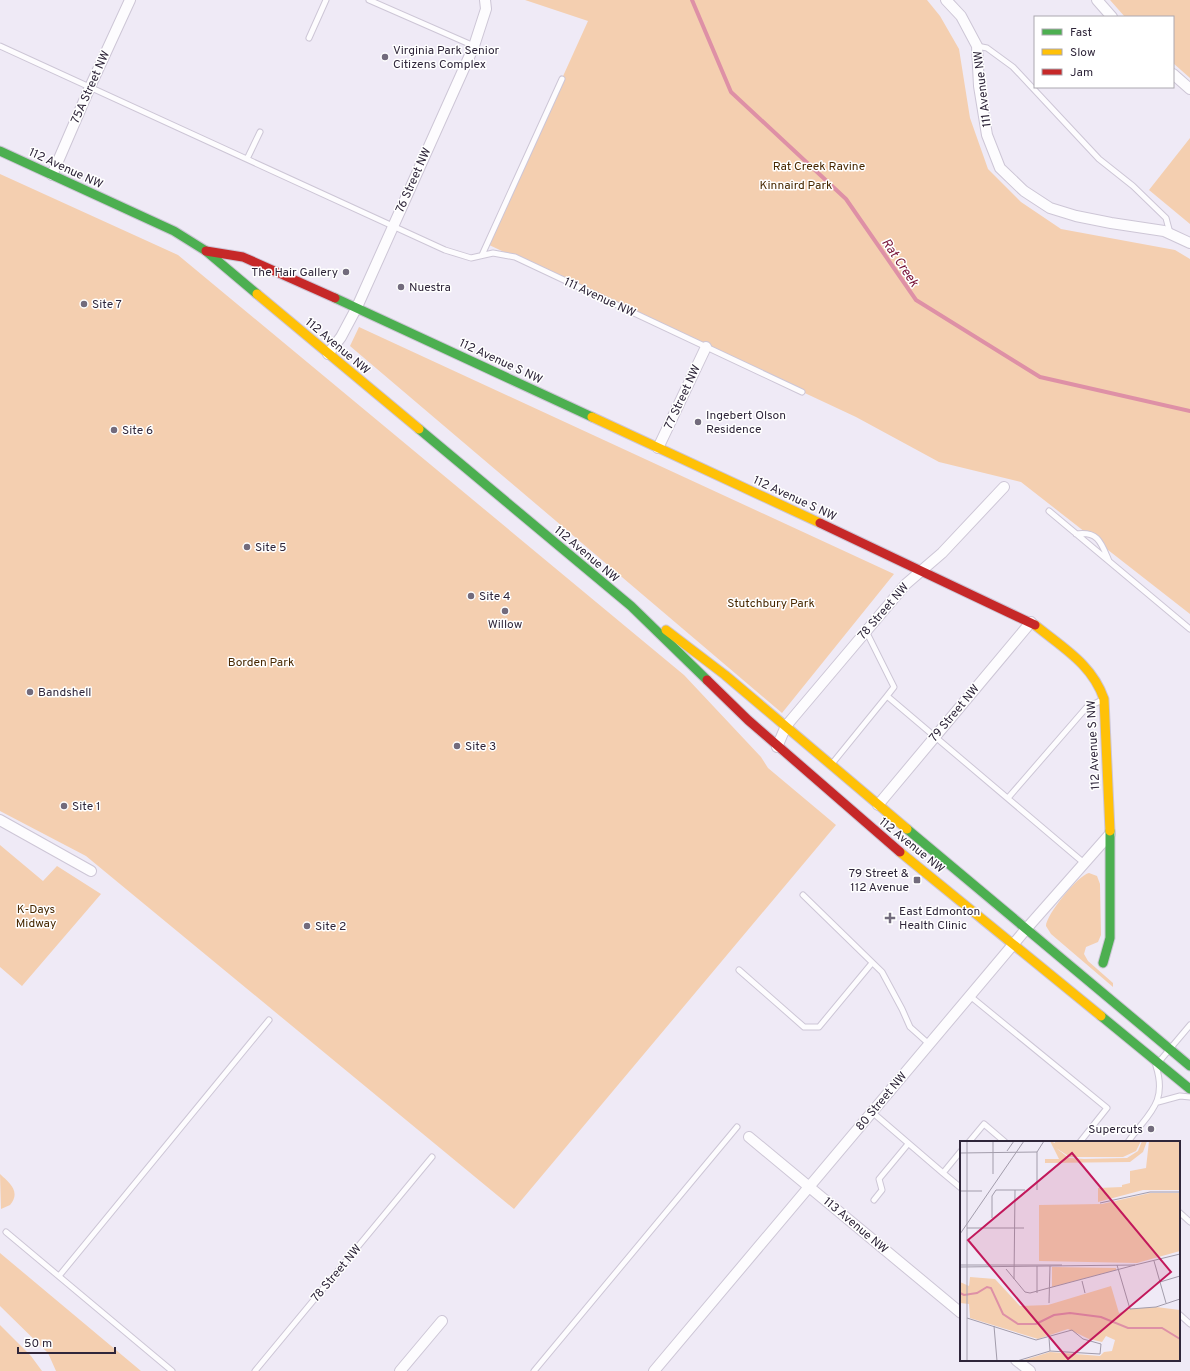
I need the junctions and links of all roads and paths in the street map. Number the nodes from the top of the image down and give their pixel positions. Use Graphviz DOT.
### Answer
graph roads {
  1 [pos="130,0"];
  2 [pos="326,0"];
  3 [pos="369,0"];
  4 [pos="485,0"];
  5 [pos="946,0"];
  6 [pos="1097,0"];
  7 [pos="1111,16"];
  8 [pos="308,38"];
  9 [pos="0,46"];
  10 [pos="474,46"];
  11 [pos="977,46"];
  12 [pos="1174,75"];
  13 [pos="562,79"];
  14 [pos="90,87"];
  15 [pos="1190,89"];
  16 [pos="260,132"];
  17 [pos="0,151"];
  18 [pos="247,159"];
  19 [pos="52,175"];
  20 [pos="393,225"];
  21 [pos="1170,234"];
  22 [pos="1190,243"];
  23 [pos="206,251"];
  24 [pos="482,255"];
  25 [pos="357,307"];
  26 [pos="706,347"];
  27 [pos="328,354"];
  28 [pos="802,392"];
  29 [pos="658,448"];
  30 [pos="1004,487"];
  31 [pos="1049,511"];
  32 [pos="1076,534"];
  33 [pos="1109,562"];
  34 [pos="922,571"];
  35 [pos="631,606"];
  36 [pos="1031,622"];
  37 [pos="1190,629"];
  38 [pos="866,631"];
  39 [pos="887,696"];
  40 [pos="1104,699"];
  41 [pos="786,726"];
  42 [pos="935,736"];
  43 [pos="778,747"];
  44 [pos="831,765"];
  45 [pos="1008,798"];
  46 [pos="878,805"];
  47 [pos="0,820"];
  48 [pos="1110,834"];
  49 [pos="1084,863"];
  50 [pos="92,871"];
  51 [pos="802,895"];
  52 [pos="1027,928"];
  53 [pos="1014,943"];
  54 [pos="872,963"];
  55 [pos="1103,963"];
  56 [pos="739,970"];
  57 [pos="970,996"];
  58 [pos="269,1020"];
  59 [pos="1190,1025"];
  60 [pos="929,1044"];
  61 [pos="1170,1049"];
  62 [pos="1156,1061"];
  63 [pos="1190,1066"];
  64 [pos="1190,1089"];
  65 [pos="1190,1097"];
  66 [pos="1158,1102"];
  67 [pos="872,1112"];
  68 [pos="737,1127"];
  69 [pos="749,1137"];
  70 [pos="970,1141"];
  71 [pos="1004,1141"];
  72 [pos="1081,1141"];
  73 [pos="1129,1141"];
  74 [pos="908,1144"];
  75 [pos="960,1152"];
  76 [pos="432,1157"];
  77 [pos="943,1173"];
  78 [pos="810,1186"];
  79 [pos="960,1187"];
  80 [pos="874,1200"];
  81 [pos="1180,1213"];
  82 [pos="1190,1222"];
  83 [pos="6,1232"];
  84 [pos="59,1276"];
  85 [pos="960,1312"];
  86 [pos="1180,1315"];
  87 [pos="442,1321"];
  88 [pos="1190,1324"];
  89 [pos="1017,1361"];
  90 [pos="172,1371"];
  91 [pos="255,1371"];
  92 [pos="400,1371"];
  93 [pos="534,1371"];
  94 [pos="654,1371"];
  95 [pos="1030,1371"];
  1 -- 14 [label="street, 75A Street NW"];
  2 -- 8 [label="lane"];
  3 -- 10 [label="lane"];
  4 -- 10 [label="street, 76 Street NW"];
  5 -- 11 [label="street, 111 Avenue NW"];
  6 -- 7 [label="street"];
  9 -- 14 [label="lane, 111 Avenue NW"];
  10 -- 20 [label="street, 76 Street NW"];
  11 -- 21 [label="lane"];
  11 -- 21 [label="street, 111 Avenue NW"];
  12 -- 15 [label="street"];
  13 -- 24 [label="lane"];
  14 -- 18 [label="lane, 111 Avenue NW"];
  14 -- 19 [label="street, 75A Street NW"];
  16 -- 18 [label="lane"];
  17 -- 19 [label="main road, 112 Avenue NW"];
  18 -- 20 [label="lane, 111 Avenue NW"];
  19 -- 23 [label="main road, 112 Avenue NW"];
  20 -- 24 [label="lane, 111 Avenue NW"];
  20 -- 25 [label="street, 76 Street NW"];
  21 -- 22 [label="street, 111 Avenue NW"];
  23 -- 25 [label="main road, 112 Avenue S NW"];
  23 -- 27 [label="main road, 112 Avenue NW"];
  24 -- 26 [label="lane, 111 Avenue NW"];
  25 -- 27 [label="street, 76 Street NW"];
  25 -- 29 [label="main road, 112 Avenue S NW"];
  26 -- 28 [label="lane, 111 Avenue NW"];
  26 -- 29 [label="street, 77 Street NW"];
  27 -- 35 [label="main road, 112 Avenue NW"];
  29 -- 34 [label="main road, 112 Avenue S NW"];
  30 -- 34 [label="street, 78 Street NW"];
  31 -- 32 [label="lane"];
  32 -- 33 [label="lane"];
  32 -- 33 [label="lane"];
  33 -- 37 [label="lane"];
  34 -- 36 [label="main road, 112 Avenue S NW"];
  34 -- 38 [label="street, 78 Street NW"];
  35 -- 41 [label="main road, 112 Avenue NW"];
  35 -- 43 [label="main road, 112 Avenue NW"];
  36 -- 40 [label="main road, 112 Avenue S NW"];
  36 -- 42 [label="street, 79 Street NW"];
  38 -- 39 [label="lane"];
  38 -- 41 [label="street, 78 Street NW"];
  39 -- 42 [label="lane"];
  39 -- 44 [label="lane"];
  40 -- 45 [label="lane"];
  40 -- 48 [label="main road, 112 Avenue S NW"];
  41 -- 43 [label="street, 78 Street NW"];
  41 -- 44 [label="main road, 112 Avenue NW"];
  42 -- 45 [label="lane"];
  42 -- 46 [label="street, 79 Street NW"];
  43 -- 53 [label="main road, 112 Avenue NW"];
  44 -- 46 [label="main road, 112 Avenue NW"];
  45 -- 49 [label="lane"];
  46 -- 52 [label="main road, 112 Avenue NW"];
  47 -- 50 [label="street"];
  48 -- 49 [label="street, 80 Street NW"];
  48 -- 55 [label="main road, 112 Avenue S NW"];
  49 -- 52 [label="street, 80 Street NW"];
  51 -- 54 [label="lane"];
  52 -- 53 [label="street, 80 Street NW"];
  52 -- 61 [label="main road, 112 Avenue NW"];
  53 -- 57 [label="street, 80 Street NW"];
  53 -- 62 [label="main road, 112 Avenue NW"];
  54 -- 56 [label="lane"];
  54 -- 60 [label="lane"];
  57 -- 60 [label="street, 80 Street NW"];
  57 -- 72 [label="lane"];
  58 -- 84 [label="lane"];
  59 -- 61 [label="lane"];
  60 -- 67 [label="street, 80 Street NW"];
  61 -- 62 [label="lane"];
  61 -- 63 [label="main road, 112 Avenue NW"];
  62 -- 64 [label="main road, 112 Avenue NW"];
  62 -- 66 [label="lane"];
  65 -- 66 [label="lane"];
  66 -- 73 [label="lane"];
  67 -- 74 [label="lane"];
  67 -- 78 [label="street, 80 Street NW"];
  68 -- 93 [label="lane"];
  69 -- 78 [label="street, 113 Avenue NW"];
  70 -- 71 [label="lane"];
  74 -- 77 [label="lane"];
  74 -- 80 [label="lane"];
  75 -- 77 [label="lane"];
  76 -- 91 [label="lane, 78 Street NW"];
  77 -- 79 [label="lane"];
  78 -- 85 [label="street, 113 Avenue NW"];
  78 -- 94 [label="street, 80 Street NW"];
  81 -- 82 [label="lane"];
  83 -- 84 [label="lane"];
  84 -- 90 [label="lane"];
  86 -- 88 [label="lane"];
  87 -- 92 [label="street"];
  89 -- 95 [label="street"];
}
